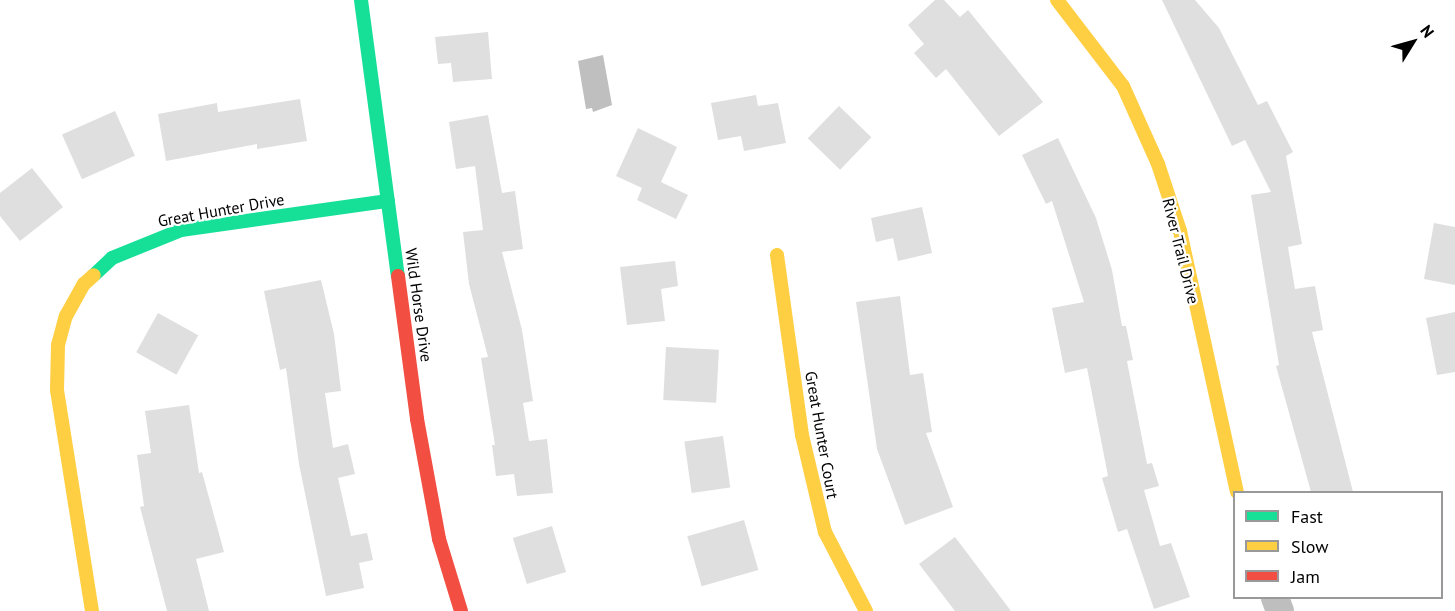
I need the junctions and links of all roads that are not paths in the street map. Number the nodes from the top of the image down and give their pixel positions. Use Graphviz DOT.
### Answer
graph roads {
  1 [pos="361,0"];
  2 [pos="1056,0"];
  3 [pos="388,201"];
  4 [pos="777,255"];
  5 [pos="1237,491"];
  6 [pos="92,611"];
  7 [pos="461,611"];
  8 [pos="866,611"];
  1 -- 3 [label="street, Wild Horse Drive"];
  2 -- 5 [label="street, River Trail Drive"];
  3 -- 6 [label="street, Great Hunter Drive"];
  3 -- 7 [label="street, Wild Horse Drive"];
  4 -- 8 [label="street, Great Hunter Court"];
}
